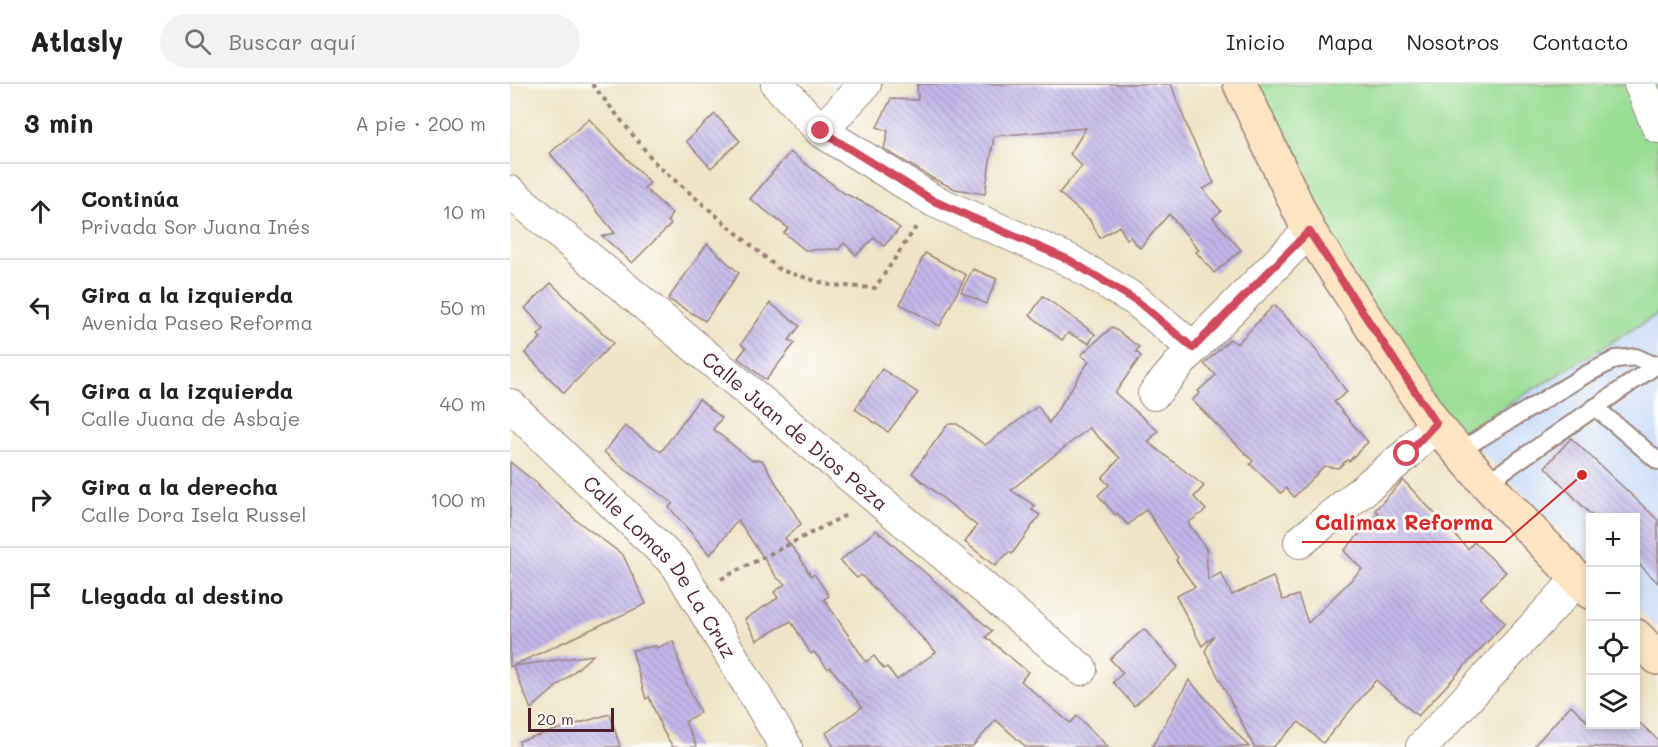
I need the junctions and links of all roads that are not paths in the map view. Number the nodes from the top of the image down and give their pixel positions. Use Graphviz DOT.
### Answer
graph roads {
  1 [pos="777,84"];
  2 [pos="865,84"];
  3 [pos="1240,84"];
  4 [pos="1640,84"];
  5 [pos="1658,127"];
  6 [pos="821,131"];
  7 [pos="510,192"];
  8 [pos="1309,231"];
  9 [pos="1193,348"];
  10 [pos="1657,365"];
  11 [pos="1154,394"];
  12 [pos="510,405"];
  13 [pos="1595,407"];
  14 [pos="1436,423"];
  15 [pos="1459,451"];
  16 [pos="1658,462"];
  17 [pos="1486,483"];
  18 [pos="1300,542"];
  19 [pos="1584,586"];
  20 [pos="1640,641"];
  21 [pos="1658,658"];
  22 [pos="1081,669"];
  23 [pos="786,747"];
  24 [pos="1422,747"];
  1 -- 6 [label="street"];
  2 -- 6 [label="street"];
  3 -- 8 [label="main road"];
  4 -- 5 [label="street"];
  6 -- 9 [label="street"];
  7 -- 22 [label="street, Calle Juan de Dios Peza"];
  8 -- 9 [label="street"];
  8 -- 14 [label="main road"];
  9 -- 11 [label="street"];
  10 -- 13 [label="lane"];
  10 -- 15 [label="lane"];
  12 -- 23 [label="street, Calle Lomas De La Cruz"];
  13 -- 16 [label="lane"];
  13 -- 17 [label="lane"];
  14 -- 15 [label="main road"];
  14 -- 18 [label="street"];
  15 -- 17 [label="main road"];
  17 -- 19 [label="main road"];
  19 -- 24 [label="street"];
  20 -- 21 [label="main road"];
}
